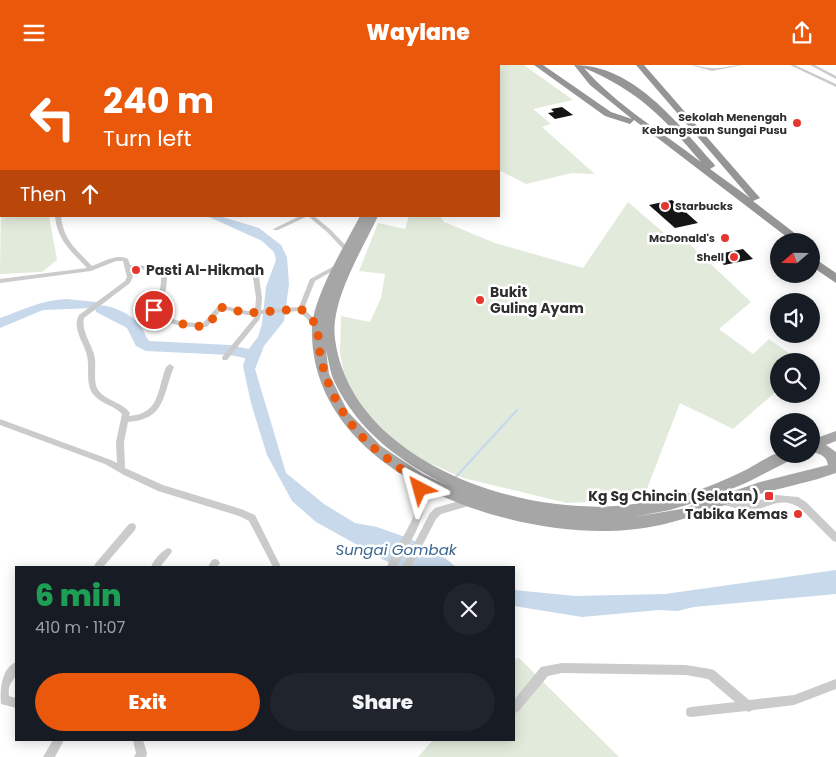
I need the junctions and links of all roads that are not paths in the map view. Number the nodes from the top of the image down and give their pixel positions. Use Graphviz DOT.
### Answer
graph roads {
  1 [pos="538,65"];
  2 [pos="551,65"];
  3 [pos="578,65"];
  4 [pos="585,65"];
  5 [pos="640,65"];
  6 [pos="693,65"];
  7 [pos="741,65"];
  8 [pos="792,65"];
  9 [pos="812,65"];
  10 [pos="836,78"];
  11 [pos="836,86"];
  12 [pos="630,121"];
  13 [pos="753,206"];
  14 [pos="58,217"];
  15 [pos="303,217"];
  16 [pos="311,217"];
  17 [pos="365,217"];
  18 [pos="374,217"];
  19 [pos="276,229"];
  20 [pos="784,233"];
  21 [pos="785,233"];
  22 [pos="788,233"];
  23 [pos="348,251"];
  24 [pos="820,258"];
  25 [pos="342,265"];
  26 [pos="128,267"];
  27 [pos="820,267"];
  28 [pos="243,268"];
  29 [pos="92,269"];
  30 [pos="836,270"];
  31 [pos="836,279"];
  32 [pos="0,281"];
  33 [pos="301,309"];
  34 [pos="259,312"];
  35 [pos="318,326"];
  36 [pos="226,356"];
  37 [pos="170,367"];
  38 [pos="125,419"];
  39 [pos="0,422"];
  40 [pos="836,436"];
  41 [pos="820,442"];
  42 [pos="820,448"];
  43 [pos="770,462"];
  44 [pos="121,468"];
  45 [pos="834,468"];
  46 [pos="404,470"];
  47 [pos="724,501"];
  48 [pos="469,502"];
  49 [pos="132,527"];
  50 [pos="836,538"];
  51 [pos="168,552"];
  52 [pos="99,566"];
  53 [pos="156,566"];
  54 [pos="276,566"];
  55 [pos="392,566"];
  56 [pos="407,566"];
  57 [pos="15,668"];
  58 [pos="836,684"];
  59 [pos="2,703"];
  60 [pos="15,703"];
  61 [pos="515,707"];
  62 [pos="749,707"];
  63 [pos="690,712"];
  64 [pos="58,741"];
  65 [pos="138,741"];
  66 [pos="144,756"];
  67 [pos="49,757"];
  1 -- 12 [label="highway"];
  2 -- 12 [label="highway"];
  3 -- 13 [label="highway"];
  4 -- 13 [label="highway"];
  5 -- 22 [label="highway"];
  6 -- 7 [label="street"];
  8 -- 11 [label="street"];
  9 -- 10 [label="street"];
  12 -- 20 [label="highway"];
  13 -- 21 [label="highway"];
  14 -- 29 [label="street"];
  15 -- 19 [label="street"];
  16 -- 23 [label="street"];
  17 -- 23 [label="main road"];
  18 -- 43 [label="main road"];
  23 -- 25 [label="main road"];
  24 -- 30 [label="highway"];
  25 -- 33 [label="street"];
  25 -- 35 [label="main road"];
  26 -- 29 [label="street"];
  26 -- 34 [label="street"];
  26 -- 38 [label="street"];
  27 -- 31 [label="highway"];
  28 -- 34 [label="street"];
  29 -- 32 [label="street"];
  33 -- 34 [label="street"];
  33 -- 35 [label="street"];
  34 -- 36 [label="street"];
  35 -- 46 [label="main road"];
  37 -- 38 [label="street"];
  38 -- 44 [label="street"];
  39 -- 44 [label="street"];
  40 -- 41 [label="main road"];
  42 -- 45 [label="main road"];
  44 -- 54 [label="street"];
  45 -- 47 [label="main road"];
  46 -- 48 [label="main road"];
  46 -- 55 [label="street"];
  47 -- 48 [label="main road"];
  47 -- 50 [label="street"];
  48 -- 56 [label="street"];
  49 -- 52 [label="street"];
  51 -- 53 [label="street"];
  57 -- 59 [label="street"];
  58 -- 62 [label="street"];
  59 -- 60 [label="street"];
  61 -- 62 [label="street"];
  62 -- 63 [label="street"];
  64 -- 67 [label="street"];
  65 -- 66 [label="street"];
}
